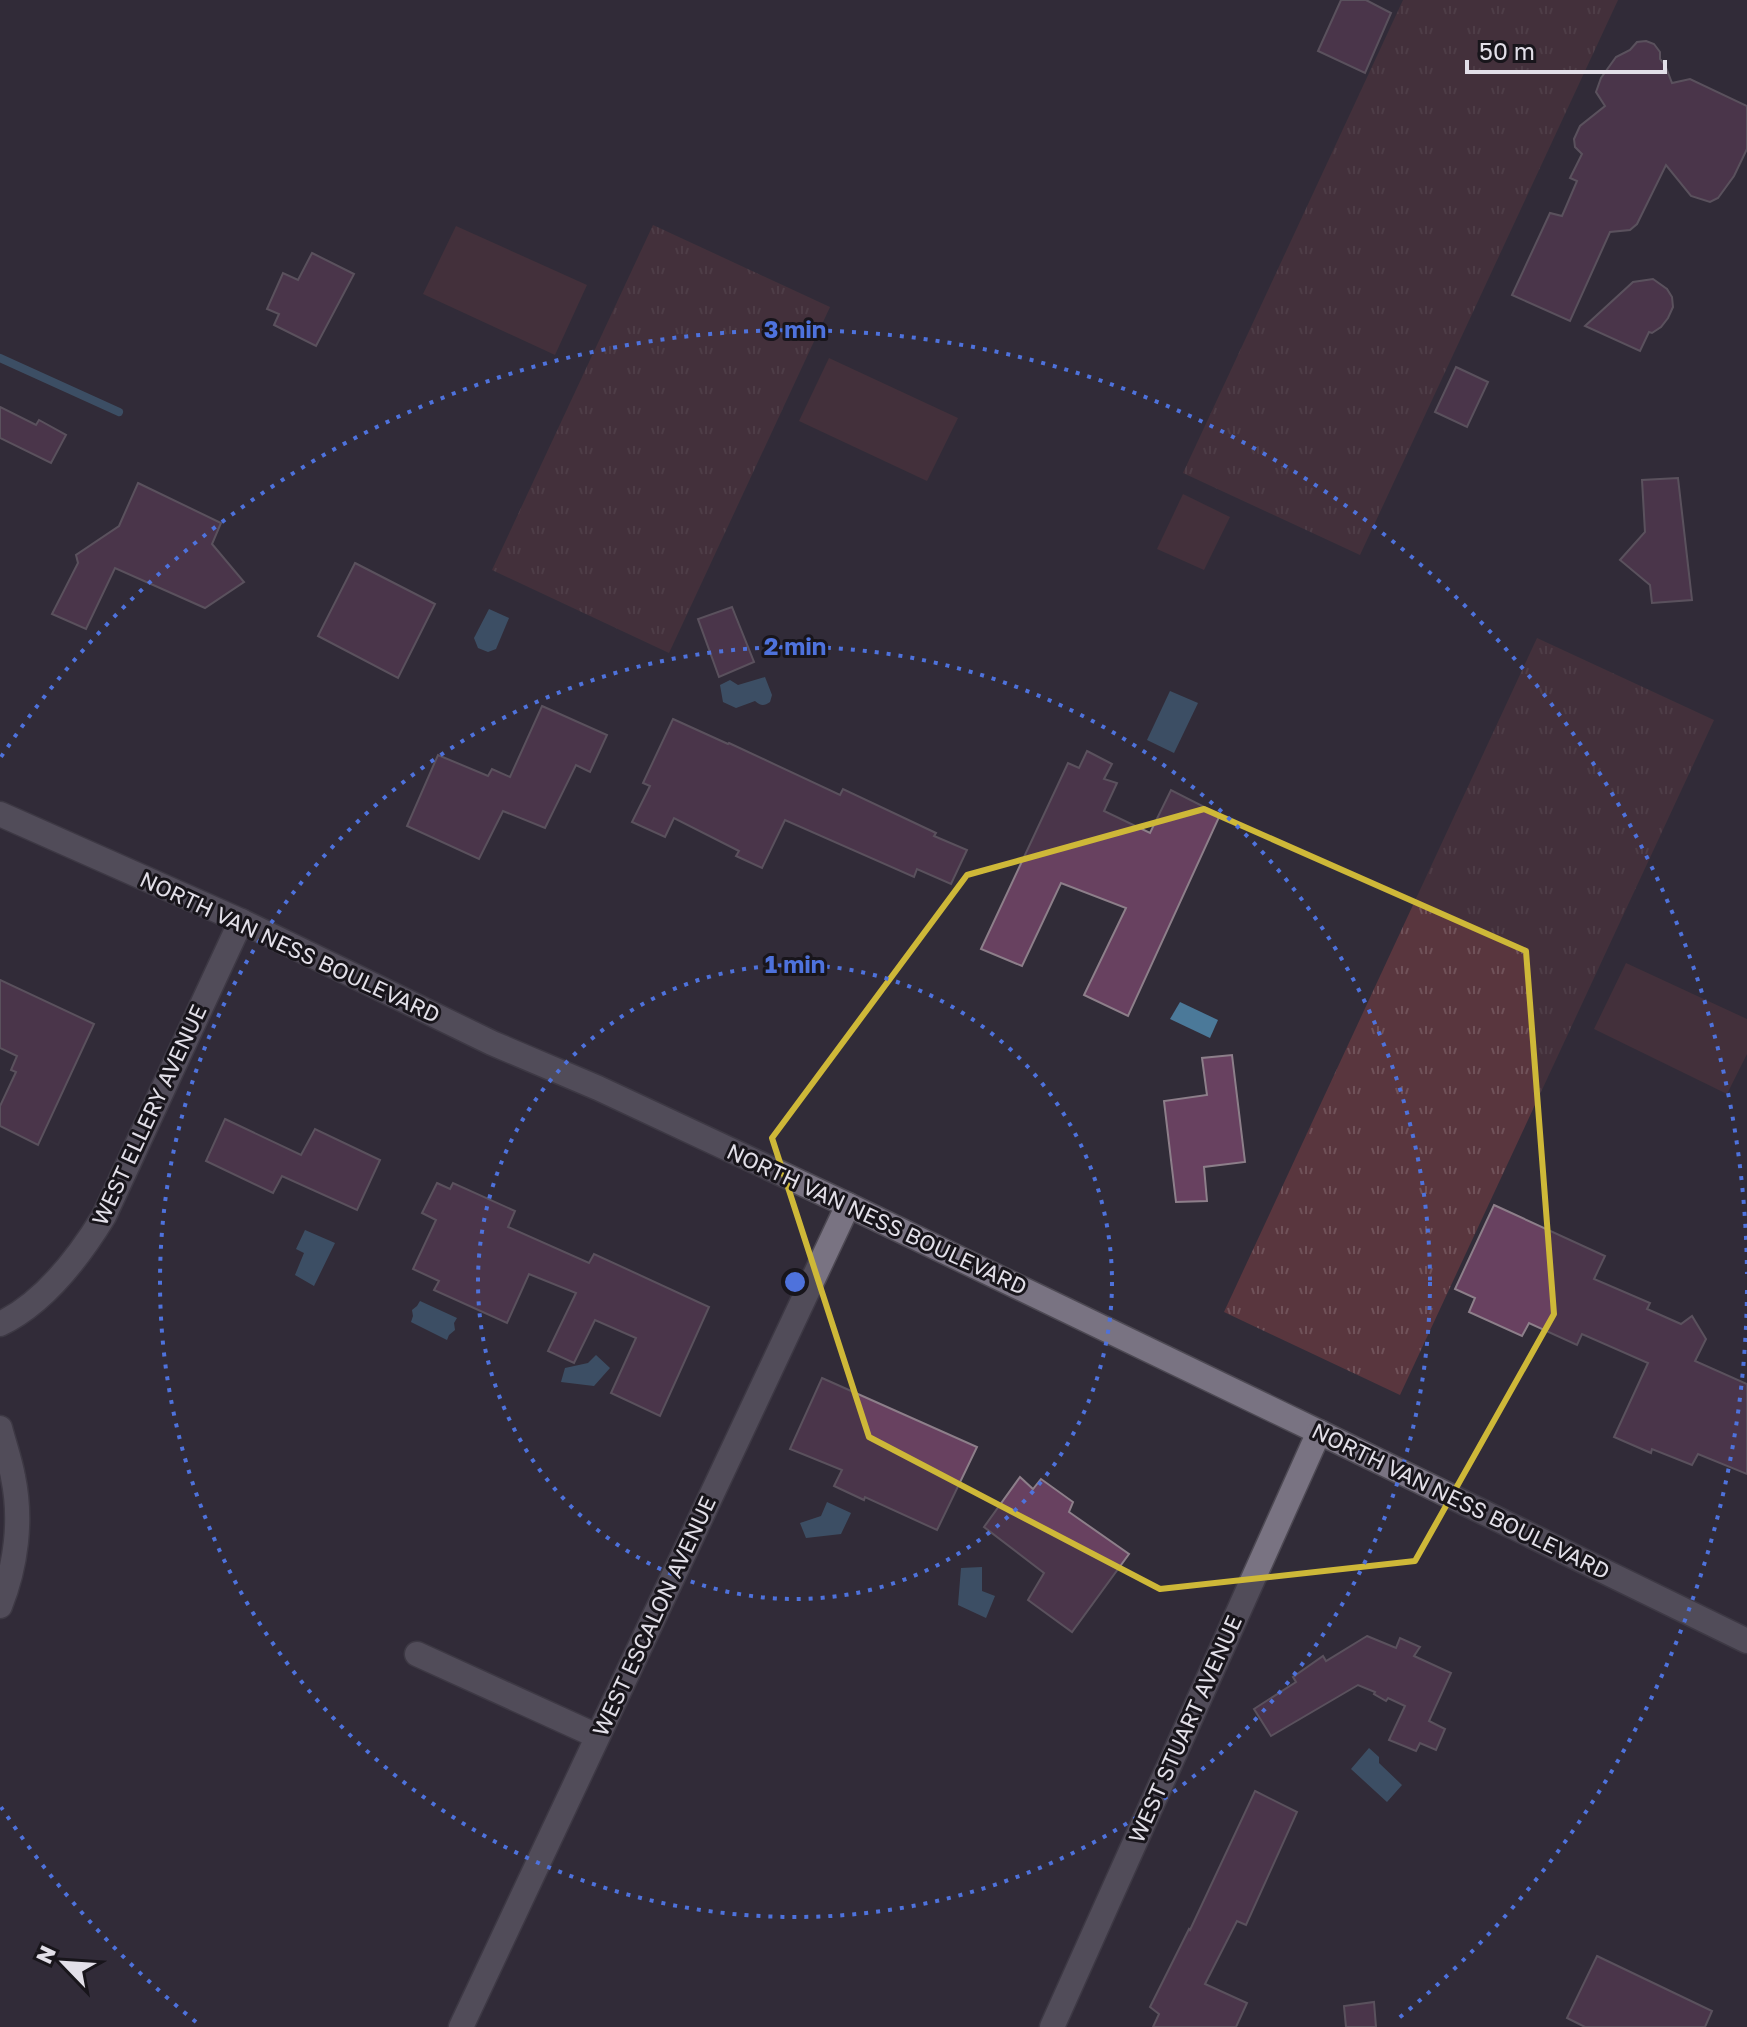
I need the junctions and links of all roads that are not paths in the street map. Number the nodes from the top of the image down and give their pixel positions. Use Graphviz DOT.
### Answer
graph roads {
  1 [pos="0,814"];
  2 [pos="241,921"];
  3 [pos="848,1205"];
  4 [pos="0,1324"];
  5 [pos="0,1428"];
  6 [pos="1319,1432"];
  7 [pos="0,1606"];
  8 [pos="1747,1641"];
  9 [pos="417,1654"];
  10 [pos="597,1736"];
  11 [pos="461,2027"];
  12 [pos="1052,2027"];
  1 -- 2 [label="street, NORTH VAN NESS BOULEVARD"];
  2 -- 3 [label="street, NORTH VAN NESS BOULEVARD"];
  2 -- 4 [label="street, WEST ELLERY AVENUE"];
  3 -- 6 [label="street, NORTH VAN NESS BOULEVARD"];
  3 -- 10 [label="street, WEST ESCALON AVENUE"];
  5 -- 7 [label="street"];
  6 -- 8 [label="street, NORTH VAN NESS BOULEVARD"];
  6 -- 12 [label="street, WEST STUART AVENUE"];
  9 -- 10 [label="street"];
  10 -- 11 [label="street, WEST ESCALON AVENUE"];
}
